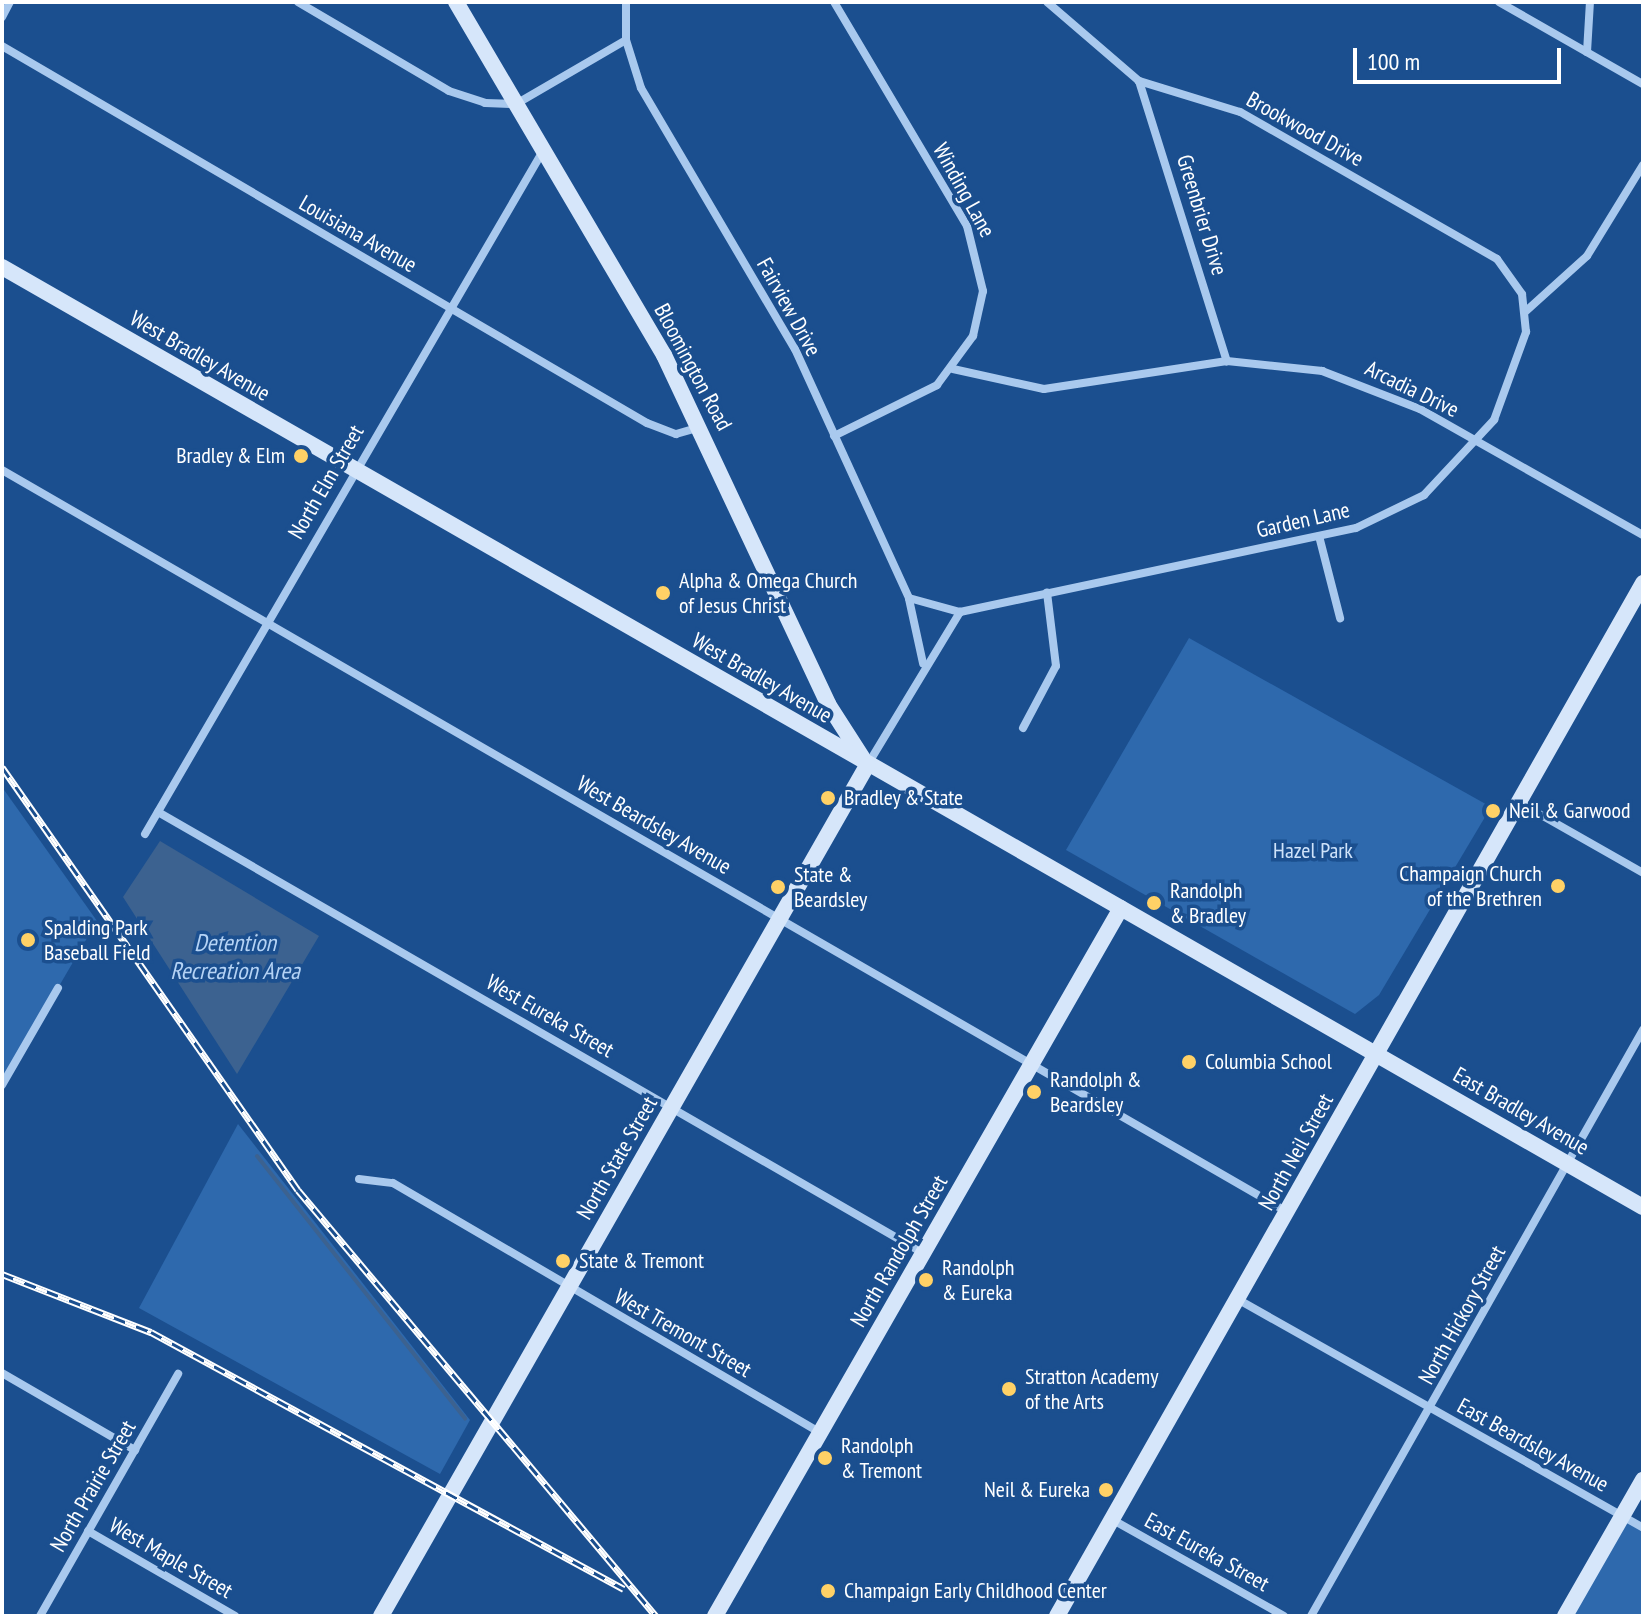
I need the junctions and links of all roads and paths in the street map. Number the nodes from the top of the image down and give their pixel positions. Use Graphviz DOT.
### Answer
graph roads {
  1 [pos="10,2"];
  2 [pos="298,2"];
  3 [pos="456,2"];
  4 [pos="626,2"];
  5 [pos="834,2"];
  6 [pos="1047,2"];
  7 [pos="1499,2"];
  8 [pos="1590,2"];
  9 [pos="2,17"];
  10 [pos="626,40"];
  11 [pos="2,46"];
  12 [pos="1587,52"];
  13 [pos="1139,81"];
  14 [pos="1643,84"];
  15 [pos="516,104"];
  16 [pos="544,150"];
  17 [pos="1643,165"];
  18 [pos="2,267"];
  19 [pos="450,307"];
  20 [pos="1526,311"];
  21 [pos="1227,361"];
  22 [pos="953,369"];
  23 [pos="701,427"];
  24 [pos="834,436"];
  25 [pos="1479,442"];
  26 [pos="2,470"];
  27 [pos="354,470"];
  28 [pos="1643,535"];
  29 [pos="1319,536"];
  30 [pos="1643,583"];
  31 [pos="1047,593"];
  32 [pos="909,598"];
  33 [pos="960,612"];
  34 [pos="1340,618"];
  35 [pos="267,622"];
  36 [pos="923,663"];
  37 [pos="1023,728"];
  38 [pos="868,764"];
  39 [pos="1520,803"];
  40 [pos="158,812"];
  41 [pos="145,834"];
  42 [pos="1643,873"];
  43 [pos="1121,908"];
  44 [pos="780,918"];
  45 [pos="58,988"];
  46 [pos="1643,1030"];
  47 [pos="1377,1052"];
  48 [pos="1031,1063"];
  49 [pos="2,1085"];
  50 [pos="671,1107"];
  51 [pos="1568,1164"];
  52 [pos="359,1179"];
  53 [pos="1643,1207"];
  54 [pos="1288,1212"];
  55 [pos="923,1253"];
  56 [pos="568,1288"];
  57 [pos="1239,1300"];
  58 [pos="2,1373"];
  59 [pos="178,1374"];
  60 [pos="1430,1408"];
  61 [pos="820,1433"];
  62 [pos="135,1450"];
  63 [pos="1643,1480"];
  64 [pos="1623,1516"];
  65 [pos="1112,1519"];
  66 [pos="1643,1528"];
  67 [pos="88,1531"];
  68 [pos="40,1616"];
  69 [pos="235,1616"];
  70 [pos="381,1616"];
  71 [pos="715,1616"];
  72 [pos="1057,1616"];
  73 [pos="1284,1616"];
  74 [pos="1311,1616"];
  75 [pos="1565,1616"];
  1 -- 9 [label="street"];
  2 -- 15 [label="street"];
  3 -- 15 [label="main road, Bloomington Road"];
  4 -- 10 [label="street, Fairview Drive"];
  5 -- 22 [label="street, Winding Lane"];
  6 -- 13 [label="street, Brookwood Drive"];
  7 -- 12 [label="street"];
  8 -- 12 [label="street"];
  10 -- 15 [label="street"];
  10 -- 24 [label="street, Fairview Drive"];
  11 -- 19 [label="street, Louisiana Avenue"];
  12 -- 14 [label="street"];
  13 -- 20 [label="street, Brookwood Drive"];
  13 -- 21 [label="street, Greenbrier Drive"];
  15 -- 16 [label="main road, Bloomington Road"];
  16 -- 19 [label="street, North Elm Street"];
  16 -- 23 [label="main road, Bloomington Road"];
  17 -- 20 [label="street"];
  18 -- 27 [label="main road, West Bradley Avenue"];
  19 -- 23 [label="street, Louisiana Avenue"];
  19 -- 27 [label="street, North Elm Street"];
  20 -- 25 [label="street, Garden Lane"];
  21 -- 22 [label="street, Arcadia Drive"];
  21 -- 25 [label="street, Arcadia Drive"];
  22 -- 24 [label="street, Winding Lane"];
  23 -- 38 [label="main road, Bloomington Road"];
  24 -- 32 [label="street, Fairview Drive"];
  25 -- 28 [label="street, Arcadia Drive"];
  25 -- 29 [label="street, Garden Lane"];
  26 -- 35 [label="street, West Beardsley Avenue"];
  27 -- 35 [label="street, North Elm Street"];
  27 -- 38 [label="main road, West Bradley Avenue"];
  29 -- 31 [label="street, Garden Lane"];
  29 -- 34 [label="street"];
  30 -- 39 [label="main road, North Neil Street"];
  31 -- 33 [label="street, Garden Lane"];
  31 -- 37 [label="street"];
  32 -- 33 [label="street"];
  32 -- 36 [label="street, Fairview Drive"];
  33 -- 36 [label="street"];
  35 -- 40 [label="street, North Elm Street"];
  35 -- 44 [label="street, West Beardsley Avenue"];
  36 -- 38 [label="street"];
  38 -- 43 [label="main road, West Bradley Avenue"];
  38 -- 44 [label="main road, North State Street"];
  39 -- 42 [label="street"];
  39 -- 47 [label="main road, North Neil Street"];
  40 -- 41 [label="street, North Elm Street"];
  40 -- 50 [label="street, West Eureka Street"];
  43 -- 47 [label="main road, West Bradley Avenue"];
  43 -- 48 [label="main road, North Randolph Street"];
  44 -- 48 [label="street, West Beardsley Avenue"];
  44 -- 50 [label="main road, North State Street"];
  45 -- 49 [label="street"];
  46 -- 51 [label="street, North Hickory Street"];
  47 -- 51 [label="main road, East Bradley Avenue"];
  47 -- 54 [label="main road, North Neil Street"];
  48 -- 54 [label="street, West Beardsley Avenue"];
  48 -- 55 [label="main road, North Randolph Street"];
  50 -- 55 [label="street, West Eureka Street"];
  50 -- 56 [label="main road, North State Street"];
  51 -- 53 [label="main road, East Bradley Avenue"];
  51 -- 60 [label="street, North Hickory Street"];
  52 -- 56 [label="street, West Tremont Street"];
  54 -- 57 [label="main road, North Neil Street"];
  55 -- 61 [label="main road, North Randolph Street"];
  56 -- 61 [label="street, West Tremont Street"];
  56 -- 70 [label="main road, North State Street"];
  57 -- 60 [label="street, East Beardsley Avenue"];
  57 -- 65 [label="main road, North Neil Street"];
  58 -- 62 [label="street"];
  59 -- 62 [label="street, North Prairie Street"];
  60 -- 64 [label="street, East Beardsley Avenue"];
  60 -- 74 [label="street, North Hickory Street"];
  61 -- 71 [label="main road, North Randolph Street"];
  62 -- 67 [label="street, North Prairie Street"];
  63 -- 64 [label="main road"];
  64 -- 66 [label="street, East Beardsley Avenue"];
  64 -- 75 [label="main road"];
  65 -- 72 [label="main road, North Neil Street"];
  65 -- 73 [label="street, East Eureka Street"];
  67 -- 68 [label="street, North Prairie Street"];
  67 -- 69 [label="street, West Maple Street"];
}
